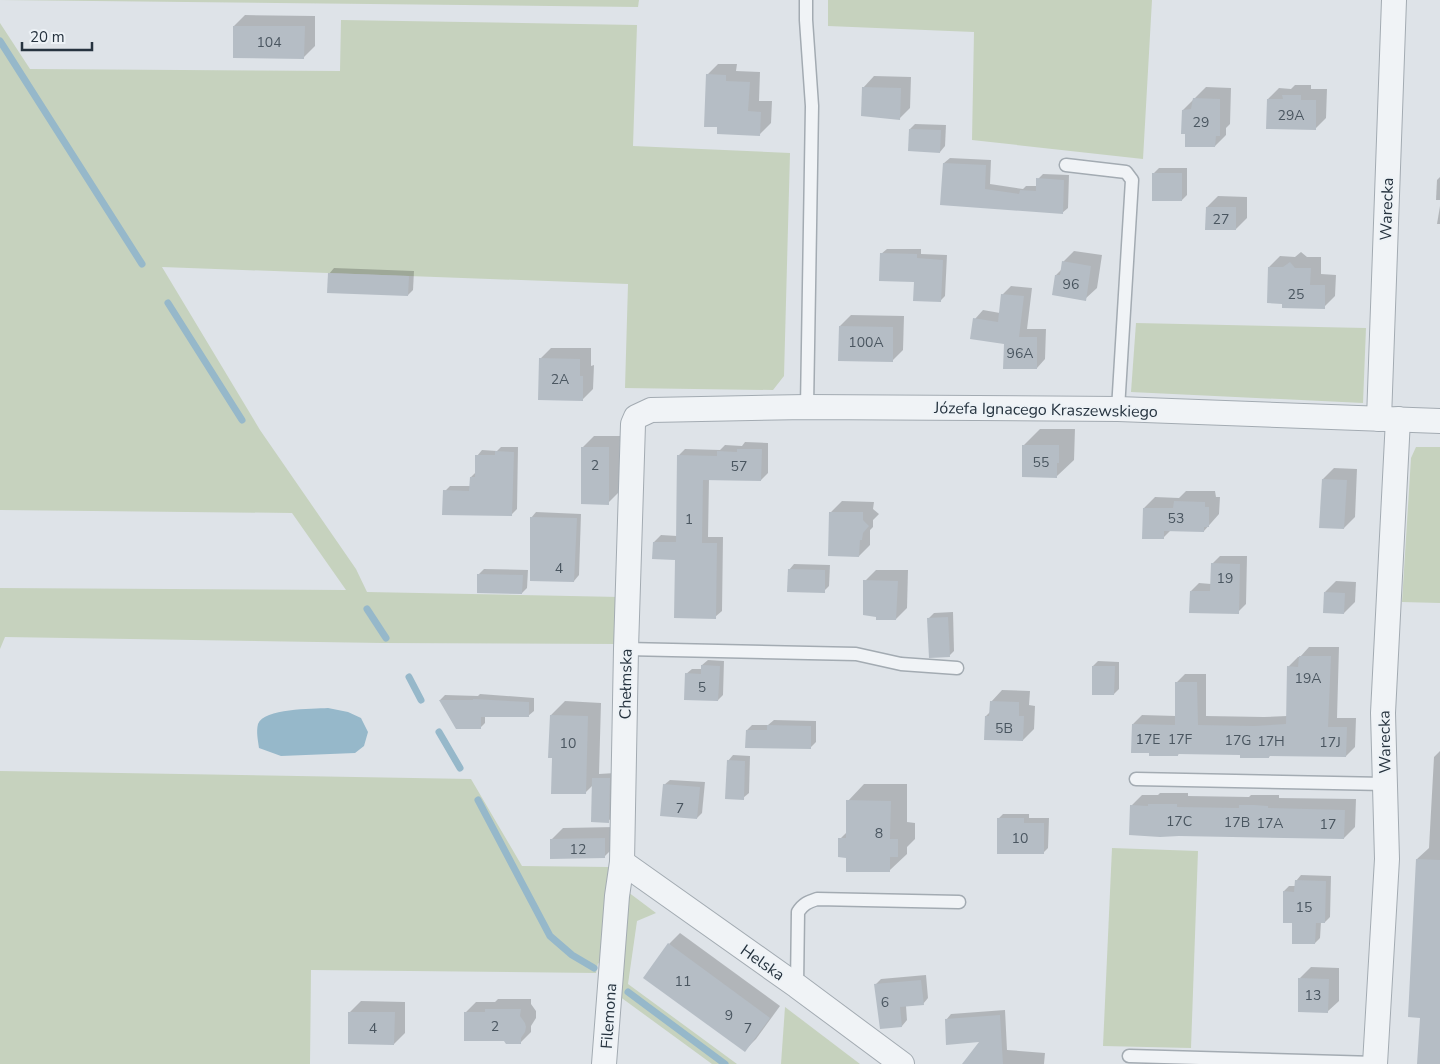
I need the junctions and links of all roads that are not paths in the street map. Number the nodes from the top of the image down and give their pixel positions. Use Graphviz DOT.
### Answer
graph roads {
  1 [pos="806,0"];
  2 [pos="1394,0"];
  3 [pos="1066,165"];
  4 [pos="807,407"];
  5 [pos="1118,409"];
  6 [pos="651,410"];
  7 [pos="1388,419"];
  8 [pos="1440,421"];
  9 [pos="626,649"];
  10 [pos="957,668"];
  11 [pos="1136,779"];
  12 [pos="1385,784"];
  13 [pos="622,862"];
  14 [pos="959,902"];
  15 [pos="611,968"];
  16 [pos="797,986"];
  17 [pos="1129,1056"];
  18 [pos="604,1064"];
  19 [pos="902,1064"];
  20 [pos="1375,1064"];
  1 -- 4 [label="lane"];
  2 -- 7 [label="street, Warecka"];
  3 -- 5 [label="lane"];
  4 -- 5 [label="street, Józefa Ignacego Kraszewskiego"];
  4 -- 6 [label="street, Józefa Ignacego Kraszewskiego"];
  5 -- 7 [label="street, Józefa Ignacego Kraszewskiego"];
  6 -- 9 [label="street, Chełmska"];
  7 -- 8 [label="street, Józefa Ignacego Kraszewskiego"];
  7 -- 12 [label="street, Warecka"];
  9 -- 10 [label="lane"];
  9 -- 13 [label="street, Chełmska"];
  11 -- 12 [label="lane"];
  12 -- 20 [label="street, Warecka"];
  13 -- 15 [label="street, Chełmska"];
  13 -- 16 [label="street, Helska"];
  14 -- 16 [label="lane"];
  15 -- 18 [label="street, Filemona"];
  16 -- 19 [label="street, Helska"];
  17 -- 20 [label="lane"];
}
